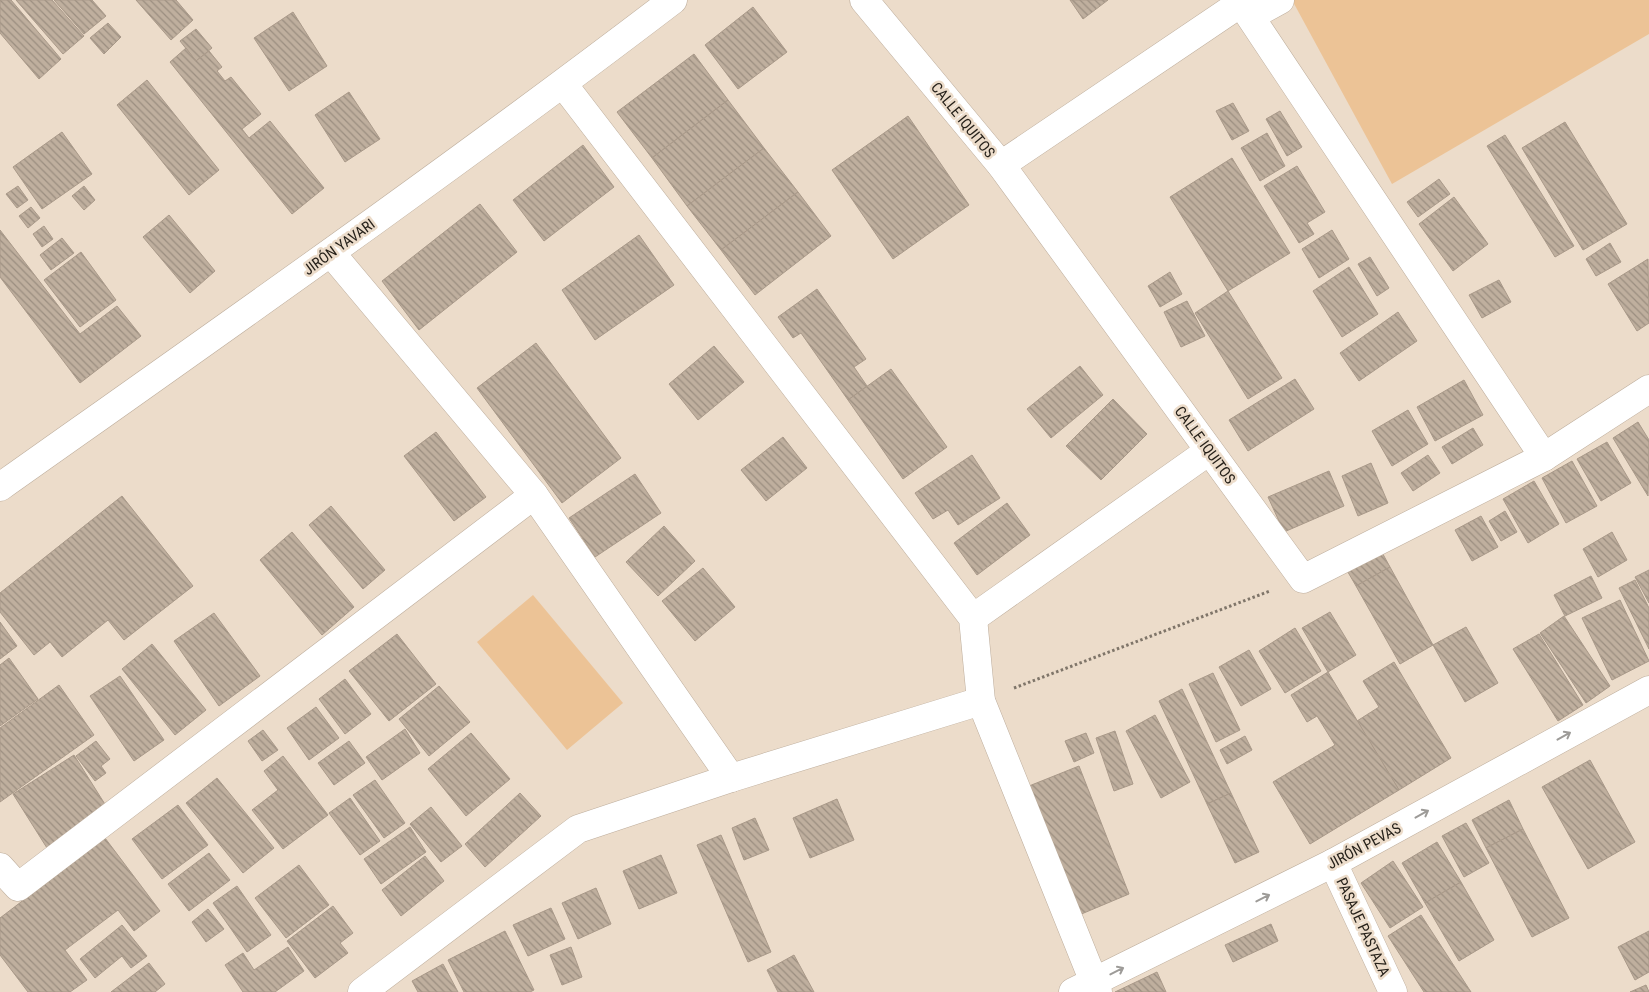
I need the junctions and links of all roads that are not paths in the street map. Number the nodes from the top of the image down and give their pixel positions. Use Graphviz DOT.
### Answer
graph roads {
  1 [pos="673,0"];
  2 [pos="864,0"];
  3 [pos="1280,0"];
  4 [pos="1250,16"];
  5 [pos="563,84"];
  6 [pos="1001,165"];
  7 [pos="331,253"];
  8 [pos="1649,389"];
  9 [pos="1209,451"];
  10 [pos="1544,457"];
  11 [pos="0,487"];
  12 [pos="534,495"];
  13 [pos="973,618"];
  14 [pos="1649,690"];
  15 [pos="981,701"];
  16 [pos="731,778"];
  17 [pos="1333,863"];
  18 [pos="0,867"];
  19 [pos="1088,989"];
  20 [pos="362,992"];
  21 [pos="1393,992"];
  1 -- 5 [label="street, JIRÓN YAVARI"];
  2 -- 6 [label="street, CALLE IQUITOS"];
  3 -- 4 [label="street"];
  4 -- 6 [label="street"];
  4 -- 10 [label="street"];
  5 -- 7 [label="street, JIRÓN YAVARI"];
  5 -- 13 [label="street"];
  6 -- 9 [label="street, CALLE IQUITOS"];
  7 -- 11 [label="street, JIRÓN YAVARI"];
  7 -- 12 [label="street"];
  8 -- 10 [label="street"];
  9 -- 10 [label="street, CALLE IQUITOS"];
  9 -- 13 [label="street"];
  12 -- 16 [label="street"];
  12 -- 18 [label="street"];
  13 -- 15 [label="street"];
  17 -- 14 [label="street, JIRÓN PEVAS, one-way"];
  15 -- 16 [label="street"];
  15 -- 19 [label="street"];
  16 -- 20 [label="street"];
  19 -- 17 [label="street, JIRÓN PEVAS, one-way"];
  17 -- 21 [label="street, PASAJE PASTAZA"];
}
